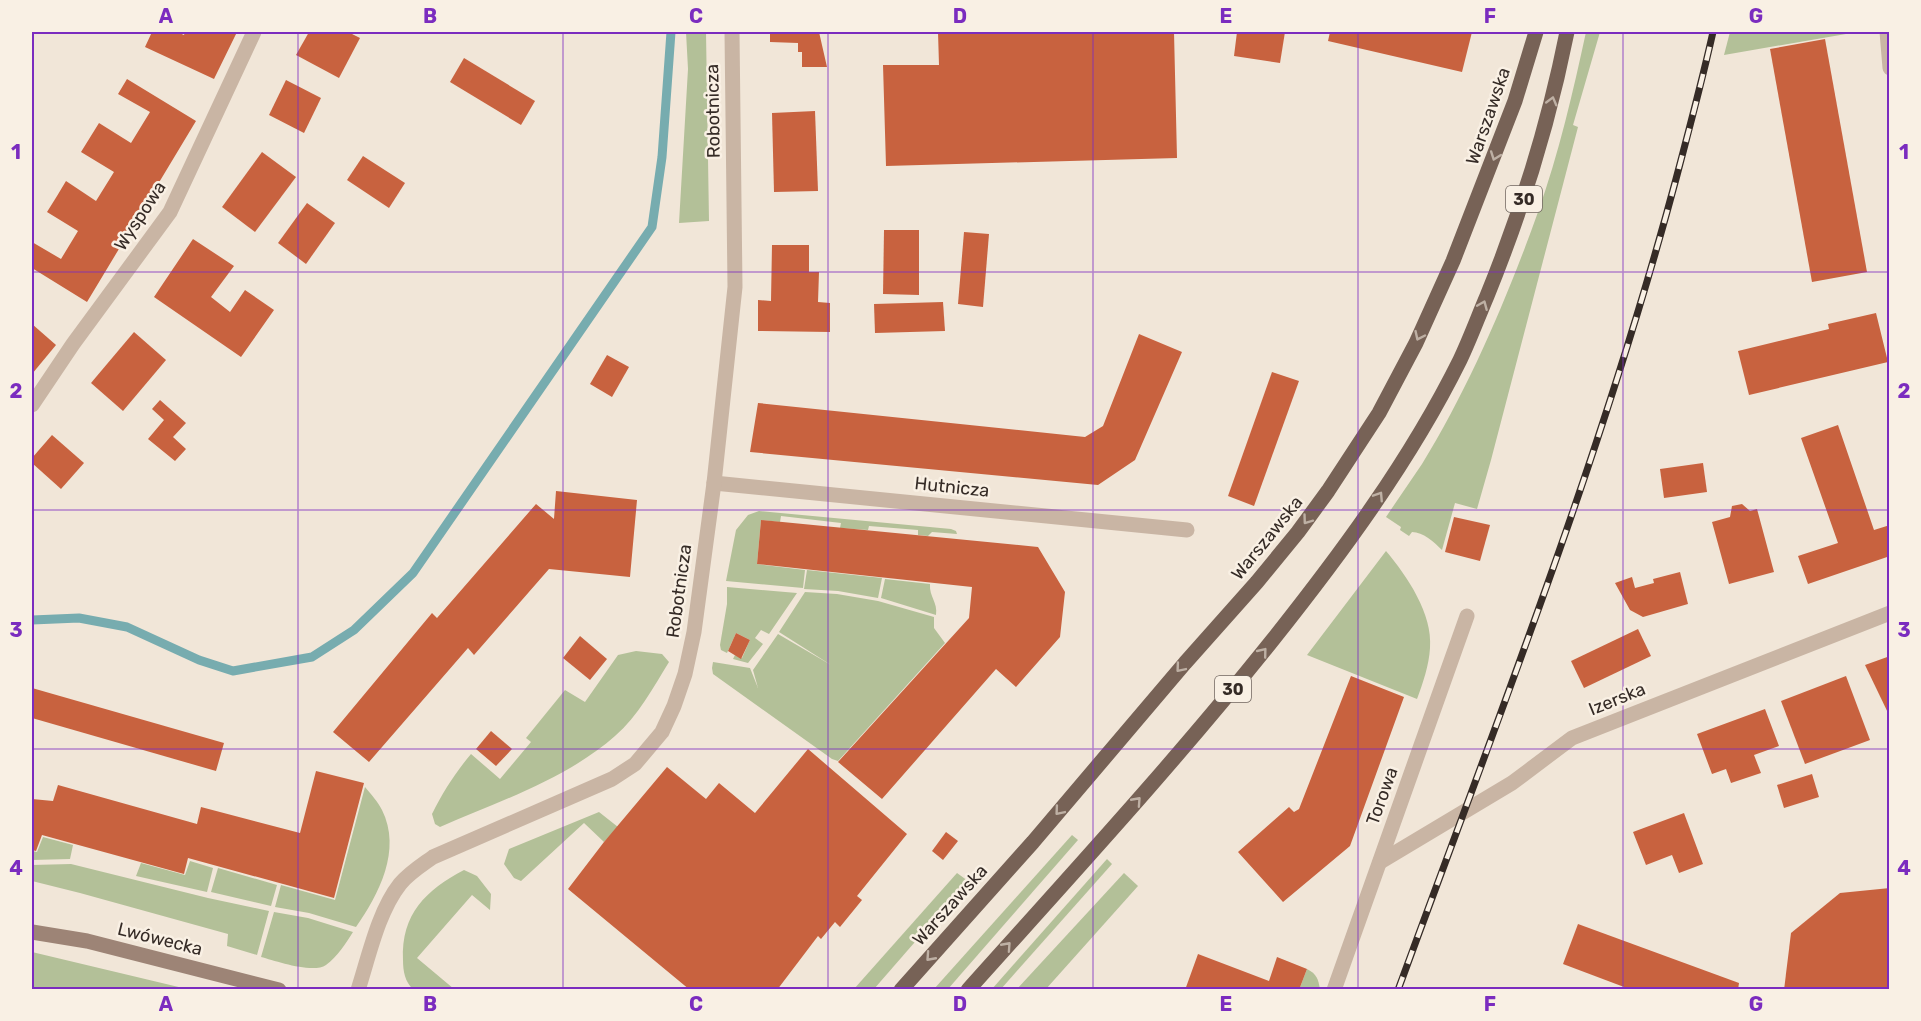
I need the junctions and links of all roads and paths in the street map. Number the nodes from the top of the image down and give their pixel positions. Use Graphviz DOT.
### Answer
graph roads {
  1 [pos="254,32"];
  2 [pos="732,32"];
  3 [pos="1536,32"];
  4 [pos="1567,32"];
  5 [pos="1887,32"];
  6 [pos="1890,68"];
  7 [pos="32,405"];
  8 [pos="714,483"];
  9 [pos="1187,530"];
  10 [pos="1890,613"];
  11 [pos="1467,616"];
  12 [pos="1380,862"];
  13 [pos="32,932"];
  14 [pos="279,990"];
  15 [pos="358,990"];
  16 [pos="902,990"];
  17 [pos="968,990"];
  18 [pos="1334,990"];
  1 -- 7 [label="street, Wyspowa"];
  2 -- 8 [label="street, Robotnicza"];
  3 -- 16 [label="main road, Warszawska / 30, one-way"];
  17 -- 4 [label="main road, 30, one-way"];
  5 -- 6 [label="street"];
  8 -- 9 [label="street, Hutnicza"];
  8 -- 15 [label="street, Robotnicza"];
  10 -- 12 [label="street, Izerska"];
  11 -- 12 [label="street, Torowa"];
  12 -- 18 [label="street, Torowa"];
  13 -- 14 [label="street, Lwówecka"];
}
